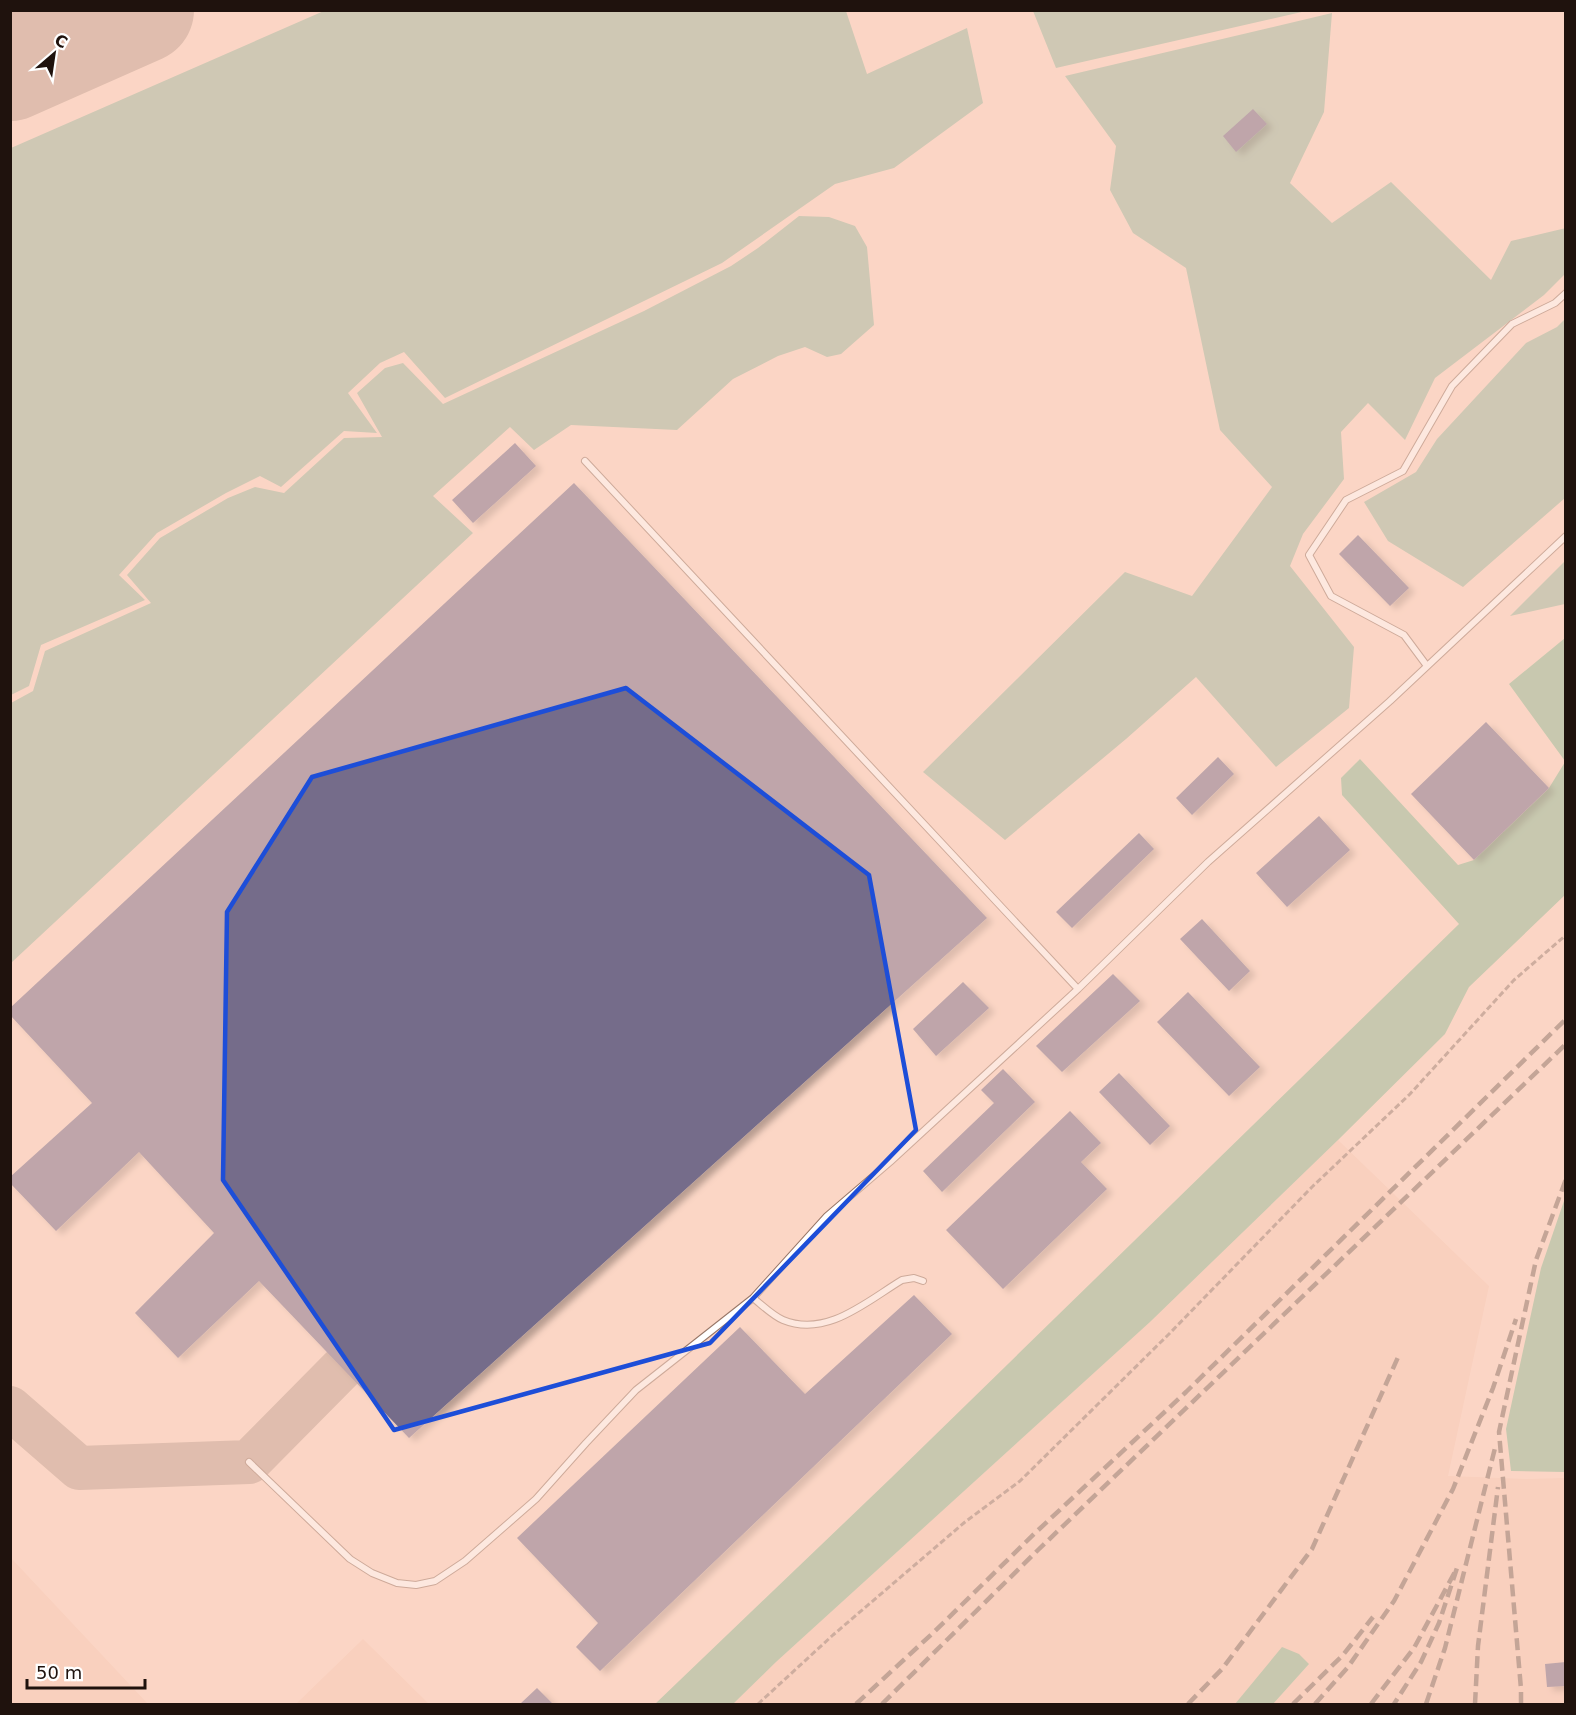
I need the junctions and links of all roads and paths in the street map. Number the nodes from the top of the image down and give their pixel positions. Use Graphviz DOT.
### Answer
graph roads {
  1 [pos="1566,293"];
  2 [pos="585,461"];
  3 [pos="1566,536"];
  4 [pos="1427,666"];
  5 [pos="1566,935"];
  6 [pos="1078,989"];
  7 [pos="923,1281"];
  8 [pos="753,1298"];
  9 [pos="249,1462"];
  10 [pos="758,1704"];
  1 -- 4 [label="lane"];
  2 -- 6 [label="lane"];
  3 -- 4 [label="lane"];
  4 -- 6 [label="lane"];
  5 -- 10 [label="path"];
  6 -- 8 [label="lane"];
  7 -- 8 [label="lane"];
  8 -- 9 [label="lane"];
}
